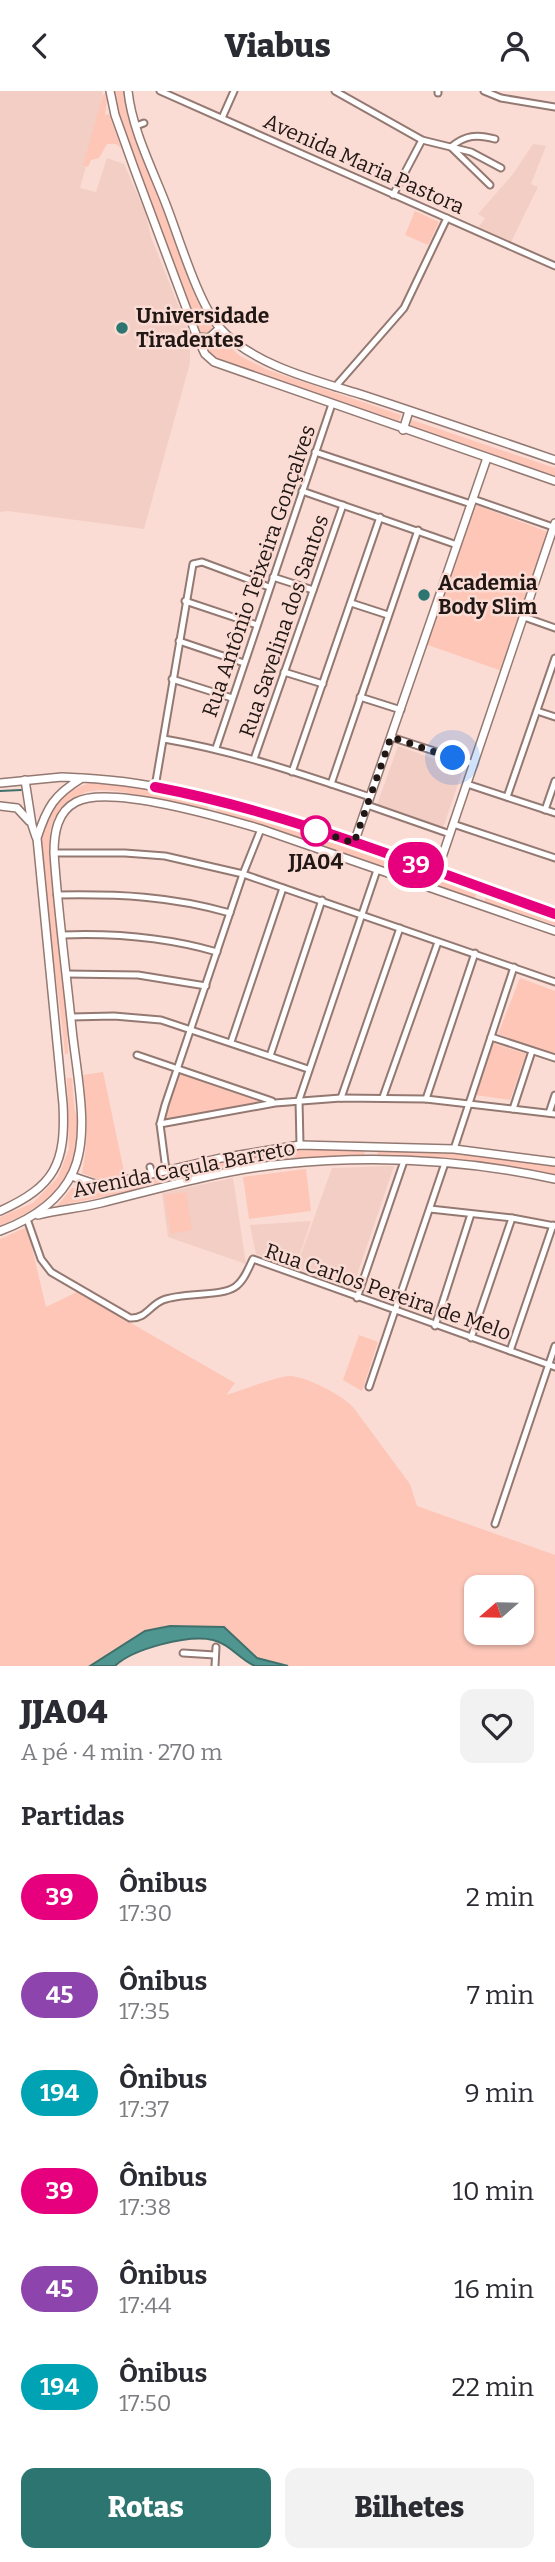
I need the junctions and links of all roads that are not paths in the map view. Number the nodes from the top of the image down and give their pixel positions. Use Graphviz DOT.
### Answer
graph roads {
  1 [pos="110,91"];
  2 [pos="128,91"];
  3 [pos="161,91"];
  4 [pos="234,91"];
  5 [pos="335,91"];
  6 [pos="484,91"];
  7 [pos="555,107"];
  8 [pos="222,118"];
  9 [pos="495,139"];
  10 [pos="422,140"];
  11 [pos="451,147"];
  12 [pos="501,168"];
  13 [pos="490,185"];
  14 [pos="393,195"];
  15 [pos="447,218"];
  16 [pos="555,265"];
  17 [pos="219,328"];
  18 [pos="197,337"];
  19 [pos="335,387"];
  20 [pos="332,404"];
  21 [pos="408,411"];
  22 [pos="403,430"];
  23 [pos="315,452"];
  24 [pos="487,458"];
  25 [pos="555,460"];
  26 [pos="555,481"];
  27 [pos="302,491"];
  28 [pos="472,502"];
  29 [pos="343,505"];
  30 [pos="380,517"];
  31 [pos="554,529"];
  32 [pos="418,530"];
  33 [pos="457,545"];
  34 [pos="273,577"];
  35 [pos="269,587"];
  36 [pos="313,590"];
  37 [pos="185,601"];
  38 [pos="351,603"];
  39 [pos="388,615"];
  40 [pos="524,617"];
  41 [pos="257,625"];
  42 [pos="555,628"];
  43 [pos="179,641"];
  44 [pos="555,658"];
  45 [pos="244,663"];
  46 [pos="284,672"];
  47 [pos="172,679"];
  48 [pos="323,684"];
  49 [pos="360,697"];
  50 [pos="232,698"];
  51 [pos="401,710"];
  52 [pos="537,711"];
  53 [pos="555,717"];
  54 [pos="391,737"];
  55 [pos="164,739"];
  56 [pos="216,748"];
  57 [pos="254,759"];
  58 [pos="474,764"];
  59 [pos="292,772"];
  60 [pos="82,778"];
  61 [pos="25,780"];
  62 [pos="555,781"];
  63 [pos="0,783"];
  64 [pos="331,784"];
  65 [pos="467,784"];
  66 [pos="155,787"];
  67 [pos="507,797"];
  68 [pos="216,798"];
  69 [pos="369,801"];
  70 [pos="0,806"];
  71 [pos="545,810"];
  72 [pos="555,813"];
  73 [pos="212,814"];
  74 [pos="453,824"];
  75 [pos="32,825"];
  76 [pos="261,829"];
  77 [pos="450,834"];
  78 [pos="37,838"];
  79 [pos="354,843"];
  80 [pos="54,853"];
  81 [pos="555,858"];
  82 [pos="377,870"];
  83 [pos="437,872"];
  84 [pos="243,874"];
  85 [pos="283,888"];
  86 [pos="483,888"];
  87 [pos="57,895"];
  88 [pos="322,901"];
  89 [pos="477,905"];
  90 [pos="230,913"];
  91 [pos="555,914"];
  92 [pos="361,915"];
  93 [pos="400,928"];
  94 [pos="555,931"];
  95 [pos="62,935"];
  96 [pos="438,942"];
  97 [pos="217,952"];
  98 [pos="475,953"];
  99 [pos="514,967"];
  100 [pos="66,974"];
  101 [pos="555,982"];
  102 [pos="206,986"];
  103 [pos="71,1017"];
  104 [pos="55,1018"];
  105 [pos="191,1029"];
  106 [pos="491,1037"];
  107 [pos="231,1042"];
  108 [pos="532,1051"];
  109 [pos="137,1055"];
  110 [pos="270,1056"];
  111 [pos="555,1058"];
  112 [pos="178,1068"];
  113 [pos="308,1069"];
  114 [pos="555,1095"];
  115 [pos="383,1097"];
  116 [pos="341,1098"];
  117 [pos="426,1099"];
  118 [pos="299,1100"];
  119 [pos="275,1103"];
  120 [pos="470,1104"];
  121 [pos="513,1109"];
  122 [pos="80,1111"];
  123 [pos="552,1113"];
  124 [pos="64,1118"];
  125 [pos="160,1124"];
  126 [pos="300,1145"];
  127 [pos="367,1145"];
  128 [pos="454,1149"];
  129 [pos="367,1161"];
  130 [pos="404,1161"];
  131 [pos="555,1162"];
  132 [pos="444,1163"];
  133 [pos="166,1170"];
  134 [pos="71,1176"];
  135 [pos="555,1179"];
  136 [pos="430,1209"];
  137 [pos="0,1211"];
  138 [pos="471,1214"];
  139 [pos="29,1218"];
  140 [pos="512,1218"];
  141 [pos="554,1225"];
  142 [pos="0,1231"];
  143 [pos="357,1297"];
  144 [pos="395,1312"];
  145 [pos="435,1326"];
  146 [pos="471,1338"];
  147 [pos="555,1346"];
  148 [pos="510,1351"];
  149 [pos="552,1366"];
  150 [pos="369,1387"];
  151 [pos="495,1524"];
  152 [pos="216,1647"];
  153 [pos="183,1653"];
  154 [pos="215,1655"];
  155 [pos="215,1666"];
  1 -- 18 [label="main road"];
  2 -- 17 [label="main road"];
  3 -- 8 [label="street, Avenida Maria Pastora"];
  4 -- 8 [label="street"];
  5 -- 10 [label="street"];
  6 -- 7 [label="street"];
  8 -- 14 [label="street, Avenida Maria Pastora"];
  9 -- 11 [label="street"];
  10 -- 11 [label="street"];
  10 -- 14 [label="street"];
  11 -- 12 [label="street"];
  11 -- 13 [label="street"];
  14 -- 15 [label="street, Avenida Maria Pastora"];
  15 -- 16 [label="street, Avenida Maria Pastora"];
  15 -- 19 [label="street"];
  17 -- 18 [label="main road"];
  17 -- 19 [label="main road"];
  18 -- 20 [label="main road"];
  19 -- 21 [label="main road"];
  20 -- 22 [label="main road"];
  20 -- 23 [label="street, Rua Antônio Teixeira Gonçalves"];
  21 -- 22 [label="main road"];
  21 -- 25 [label="main road"];
  22 -- 24 [label="main road"];
  23 -- 27 [label="street, Rua Antônio Teixeira Gonçalves"];
  23 -- 28 [label="street"];
  24 -- 26 [label="main road"];
  24 -- 28 [label="main road"];
  27 -- 29 [label="street"];
  27 -- 34 [label="street, Rua Antônio Teixeira Gonçalves"];
  28 -- 31 [label="street"];
  28 -- 33 [label="main road"];
  29 -- 30 [label="street"];
  29 -- 36 [label="street, Rua Savelina dos Santos"];
  30 -- 32 [label="street"];
  30 -- 38 [label="street"];
  31 -- 40 [label="main road"];
  32 -- 33 [label="street"];
  32 -- 39 [label="street"];
  33 -- 51 [label="main road"];
  34 -- 35 [label="street, Rua Antônio Teixeira Gonçalves"];
  34 -- 36 [label="street"];
  35 -- 37 [label="street"];
  35 -- 41 [label="street, Rua Antônio Teixeira Gonçalves"];
  36 -- 46 [label="street, Rua Savelina dos Santos"];
  37 -- 41 [label="street"];
  37 -- 43 [label="street"];
  38 -- 39 [label="street"];
  38 -- 48 [label="street"];
  39 -- 49 [label="street"];
  40 -- 42 [label="street"];
  40 -- 58 [label="main road"];
  41 -- 45 [label="street, Rua Antônio Teixeira Gonçalves"];
  43 -- 45 [label="street"];
  43 -- 47 [label="street"];
  44 -- 52 [label="street"];
  45 -- 50 [label="street, Rua Antônio Teixeira Gonçalves"];
  46 -- 48 [label="street"];
  46 -- 57 [label="street, Rua Savelina dos Santos"];
  47 -- 50 [label="street"];
  47 -- 55 [label="street"];
  48 -- 59 [label="street"];
  49 -- 51 [label="street"];
  49 -- 64 [label="street"];
  50 -- 56 [label="street, Rua Antônio Teixeira Gonçalves"];
  51 -- 54 [label="main road"];
  52 -- 53 [label="street"];
  52 -- 67 [label="street"];
  54 -- 58 [label="street"];
  54 -- 69 [label="main road"];
  55 -- 56 [label="street"];
  55 -- 66 [label="street"];
  56 -- 57 [label="street"];
  57 -- 59 [label="street"];
  58 -- 65 [label="main road"];
  59 -- 64 [label="street"];
  60 -- 61 [label="main road"];
  60 -- 66 [label="main road"];
  60 -- 78 [label="main road"];
  61 -- 63 [label="main road"];
  61 -- 75 [label="main road"];
  62 -- 71 [label="street"];
  64 -- 69 [label="street"];
  65 -- 67 [label="street"];
  65 -- 74 [label="main road"];
  66 -- 68 [label="main road"];
  67 -- 71 [label="street"];
  68 -- 73 [label="main road"];
  68 -- 79 [label="main road"];
  69 -- 77 [label="street"];
  69 -- 79 [label="main road"];
  70 -- 75 [label="main road"];
  71 -- 72 [label="street"];
  73 -- 76 [label="main road"];
  73 -- 80 [label="main road"];
  74 -- 77 [label="main road"];
  74 -- 81 [label="street"];
  75 -- 78 [label="main road"];
  76 -- 82 [label="main road"];
  76 -- 84 [label="street"];
  77 -- 83 [label="main road"];
  78 -- 104 [label="main road"];
  79 -- 83 [label="main road"];
  80 -- 84 [label="street"];
  80 -- 87 [label="main road"];
  82 -- 89 [label="main road"];
  82 -- 92 [label="street"];
  83 -- 86 [label="main road"];
  84 -- 85 [label="street"];
  84 -- 90 [label="street"];
  85 -- 88 [label="street"];
  85 -- 107 [label="street"];
  86 -- 89 [label="main road"];
  86 -- 91 [label="main road"];
  87 -- 90 [label="street"];
  87 -- 95 [label="main road"];
  88 -- 92 [label="street"];
  88 -- 110 [label="street"];
  89 -- 94 [label="main road"];
  90 -- 97 [label="street"];
  92 -- 93 [label="street"];
  92 -- 113 [label="street"];
  93 -- 96 [label="street"];
  93 -- 116 [label="street"];
  95 -- 97 [label="street"];
  95 -- 100 [label="main road"];
  96 -- 98 [label="street"];
  96 -- 115 [label="street"];
  97 -- 102 [label="street"];
  98 -- 99 [label="street"];
  98 -- 117 [label="street"];
  99 -- 101 [label="street"];
  99 -- 106 [label="street"];
  100 -- 102 [label="street"];
  100 -- 103 [label="main road"];
  102 -- 105 [label="street"];
  103 -- 104 [label="main road"];
  103 -- 105 [label="street"];
  103 -- 122 [label="main road"];
  104 -- 124 [label="main road"];
  105 -- 107 [label="street"];
  105 -- 112 [label="street"];
  106 -- 108 [label="street"];
  106 -- 120 [label="street"];
  107 -- 110 [label="street"];
  108 -- 111 [label="street"];
  108 -- 121 [label="street"];
  109 -- 112 [label="street"];
  110 -- 113 [label="street"];
  112 -- 119 [label="street"];
  112 -- 125 [label="street"];
  113 -- 118 [label="street"];
  114 -- 123 [label="street"];
  115 -- 116 [label="street"];
  115 -- 117 [label="street"];
  116 -- 118 [label="street"];
  117 -- 120 [label="street"];
  118 -- 119 [label="street"];
  118 -- 126 [label="street"];
  119 -- 125 [label="street"];
  120 -- 121 [label="street"];
  120 -- 128 [label="street"];
  121 -- 123 [label="street"];
  122 -- 124 [label="main road"];
  122 -- 134 [label="main road"];
  124 -- 137 [label="main road"];
  125 -- 133 [label="street"];
  126 -- 127 [label="main road, Avenida Caçula Barreto"];
  126 -- 133 [label="main road, Avenida Caçula Barreto"];
  127 -- 128 [label="main road, Avenida Caçula Barreto"];
  127 -- 129 [label="main road"];
  128 -- 131 [label="main road, Avenida Caçula Barreto"];
  129 -- 130 [label="main road, Avenida Caçula Barreto"];
  129 -- 139 [label="main road, Avenida Caçula Barreto"];
  130 -- 132 [label="main road, Avenida Caçula Barreto"];
  130 -- 143 [label="street"];
  132 -- 135 [label="main road, Avenida Caçula Barreto"];
  132 -- 136 [label="street"];
  133 -- 134 [label="main road, Avenida Caçula Barreto"];
  134 -- 139 [label="main road"];
  136 -- 138 [label="street"];
  136 -- 144 [label="street"];
  138 -- 140 [label="street"];
  138 -- 145 [label="street"];
  139 -- 142 [label="main road"];
  139 -- 143 [label="street, Rua Carlos Pereira de Melo"];
  140 -- 141 [label="street"];
  140 -- 146 [label="street"];
  141 -- 148 [label="street"];
  143 -- 144 [label="street, Rua Carlos Pereira de Melo"];
  144 -- 145 [label="street, Rua Carlos Pereira de Melo"];
  144 -- 150 [label="street"];
  145 -- 146 [label="street, Rua Carlos Pereira de Melo"];
  146 -- 148 [label="street, Rua Carlos Pereira de Melo"];
  147 -- 149 [label="street"];
  148 -- 149 [label="street, Rua Carlos Pereira de Melo"];
  149 -- 151 [label="street"];
  152 -- 154 [label="street"];
  153 -- 154 [label="street"];
  154 -- 155 [label="street"];
}
